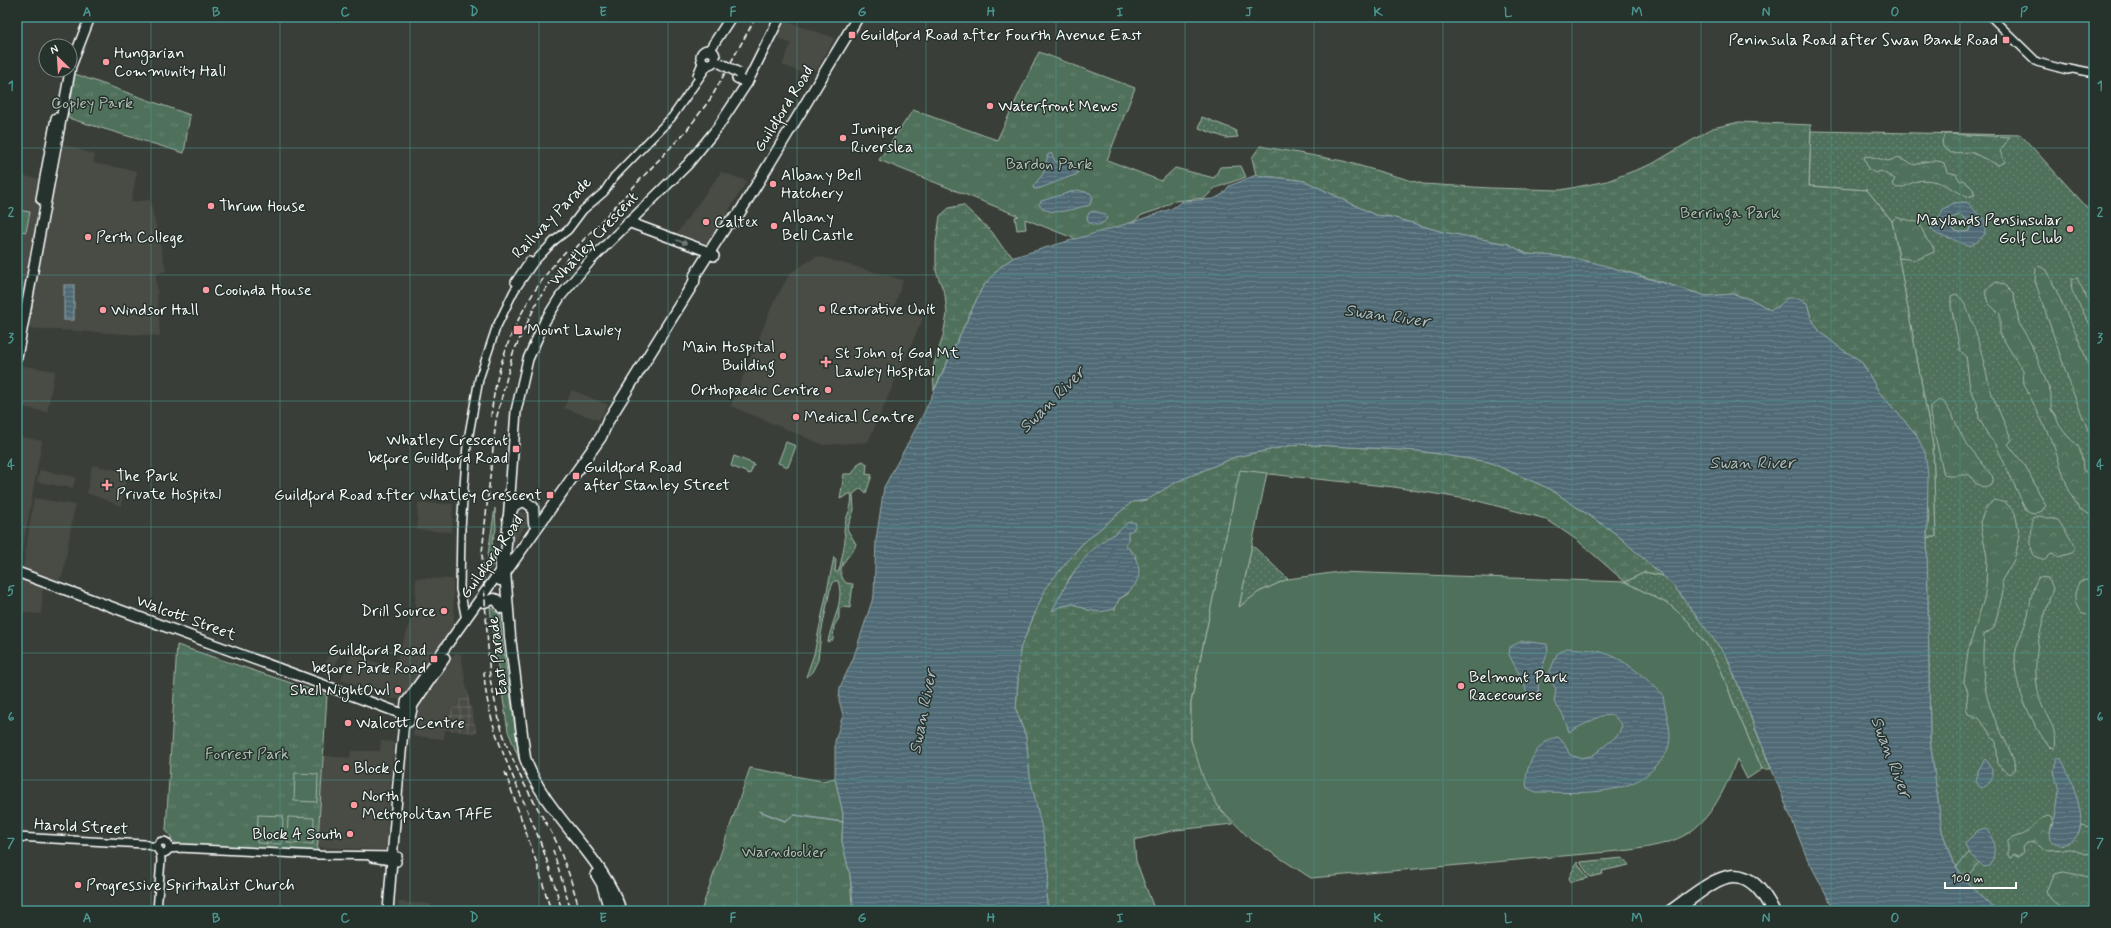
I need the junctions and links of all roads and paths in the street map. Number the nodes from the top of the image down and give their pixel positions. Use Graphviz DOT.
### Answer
graph roads {
  1 [pos="83,17"];
  2 [pos="90,17"];
  3 [pos="773,17"];
  4 [pos="780,17"];
  5 [pos="858,17"];
  6 [pos="1991,17"];
  7 [pos="730,19"];
  8 [pos="76,38"];
  9 [pos="712,60"];
  10 [pos="2094,73"];
  11 [pos="64,78"];
  12 [pos="743,78"];
  13 [pos="628,222"];
  14 [pos="712,254"];
  15 [pos="17,326"];
  16 [pos="17,357"];
  17 [pos="608,422"];
  18 [pos="514,428"];
  19 [pos="508,519"];
  20 [pos="534,523"];
  21 [pos="17,572"];
  22 [pos="503,572"];
  23 [pos="462,603"];
  24 [pos="480,604"];
  25 [pos="502,608"];
  26 [pos="466,620"];
  27 [pos="407,713"];
  28 [pos="522,739"];
  29 [pos="17,837"];
  30 [pos="578,843"];
  31 [pos="163,848"];
  32 [pos="395,859"];
  33 [pos="157,911"];
  34 [pos="388,911"];
  35 [pos="393,911"];
  36 [pos="610,911"];
  37 [pos="621,911"];
  38 [pos="1667,911"];
  39 [pos="1678,911"];
  40 [pos="1770,911"];
  41 [pos="1776,911"];
  1 -- 8 [label="main road"];
  2 -- 16 [label="main road"];
  3 -- 12 [label="main road, Whatley Crescent"];
  4 -- 12 [label="main road, Whatley Crescent"];
  5 -- 14 [label="highway, Guildford Road"];
  6 -- 10 [label="street"];
  7 -- 9 [label="main road, Railway Parade"];
  9 -- 12 [label="main road, bridge"];
  9 -- 23 [label="street, Railway Parade"];
  11 -- 15 [label="main road"];
  12 -- 13 [label="main road, Whatley Crescent"];
  13 -- 14 [label="main road, one-way"];
  13 -- 18 [label="main road, Whatley Crescent"];
  14 -- 17 [label="highway, Guildford Road"];
  17 -- 20 [label="highway, Guildford Road"];
  17 -- 22 [label="highway, Guildford Road"];
  18 -- 19 [label="main road, Whatley Crescent"];
  18 -- 22 [label="main road, Whatley Crescent"];
  19 -- 20 [label="highway"];
  19 -- 22 [label="main road, Whatley Crescent"];
  20 -- 22 [label="highway, Guildford Road"];
  21 -- 27 [label="main road, Walcott Street"];
  22 -- 24 [label="main road, Guildford Road"];
  22 -- 25 [label="highway, East Parade"];
  22 -- 28 [label="highway, East Parade"];
  23 -- 24 [label="street"];
  23 -- 26 [label="street, Railway Parade"];
  24 -- 25 [label="highway"];
  24 -- 26 [label="main road, Guildford Road"];
  24 -- 27 [label="main road, Guildford Road"];
  25 -- 28 [label="highway, East Parade"];
  26 -- 27 [label="main road, Guildford Road"];
  27 -- 32 [label="main road"];
  28 -- 30 [label="highway, East Parade"];
  29 -- 31 [label="street, Harold Street"];
  30 -- 36 [label="highway, East Parade"];
  30 -- 37 [label="highway, East Parade"];
  31 -- 32 [label="street"];
  31 -- 33 [label="street"];
  32 -- 34 [label="main road"];
  32 -- 35 [label="main road"];
  38 -- 41 [label="street"];
  39 -- 40 [label="street"];
}
